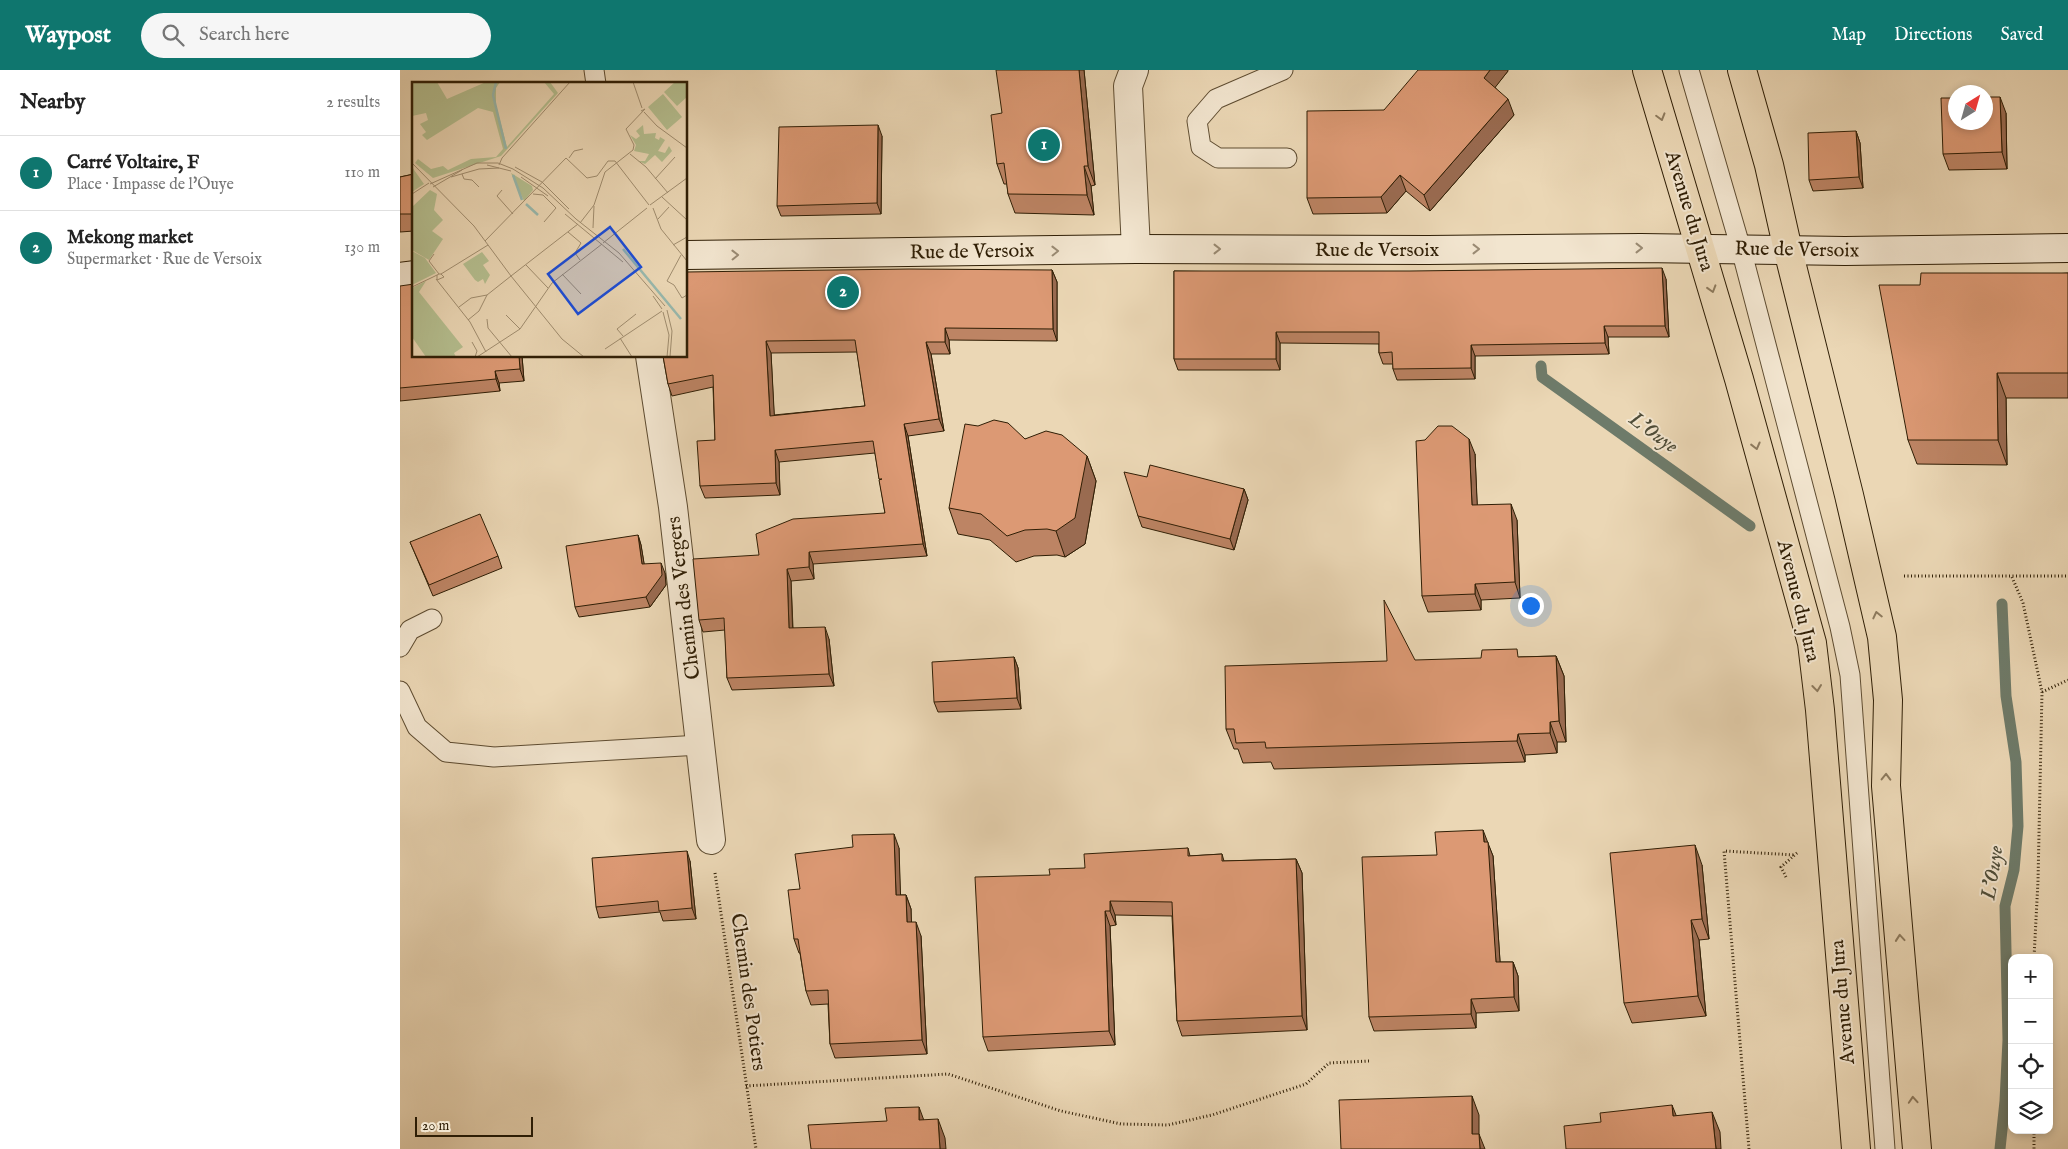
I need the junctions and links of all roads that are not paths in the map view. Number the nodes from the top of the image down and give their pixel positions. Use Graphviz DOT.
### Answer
graph roads {
  1 [pos="1134,70"];
  2 [pos="1283,70"];
  3 [pos="1647,70"];
  4 [pos="1689,70"];
  5 [pos="1742,70"];
  6 [pos="1287,158"];
  7 [pos="1700,248"];
  8 [pos="2068,248"];
  9 [pos="1136,249"];
  10 [pos="1742,249"];
  11 [pos="1788,250"];
  12 [pos="688,255"];
  13 [pos="650,358"];
  14 [pos="432,619"];
  15 [pos="400,647"];
  16 [pos="400,691"];
  17 [pos="700,744"];
  18 [pos="711,840"];
  19 [pos="1856,1149"];
  20 [pos="1885,1149"];
  21 [pos="1917,1149"];
  1 -- 9 [label="street"];
  2 -- 6 [label="lane"];
  3 -- 7 [label="main road, Avenue du Jura, one-way"];
  4 -- 10 [label="lane"];
  5 -- 11 [label="main road"];
  9 -- 7 [label="street, Rue de Versoix, one-way"];
  7 -- 10 [label="street, Rue de Versoix"];
  7 -- 19 [label="main road, Avenue du Jura, one-way"];
  8 -- 11 [label="street, Rue de Versoix"];
  12 -- 9 [label="street, Rue de Versoix, one-way"];
  10 -- 11 [label="street, Rue de Versoix"];
  10 -- 20 [label="lane"];
  21 -- 11 [label="main road, one-way"];
  13 -- 17 [label="street, Chemin des Vergers"];
  14 -- 15 [label="lane"];
  16 -- 17 [label="lane"];
  17 -- 18 [label="street, Chemin des Vergers"];
}
